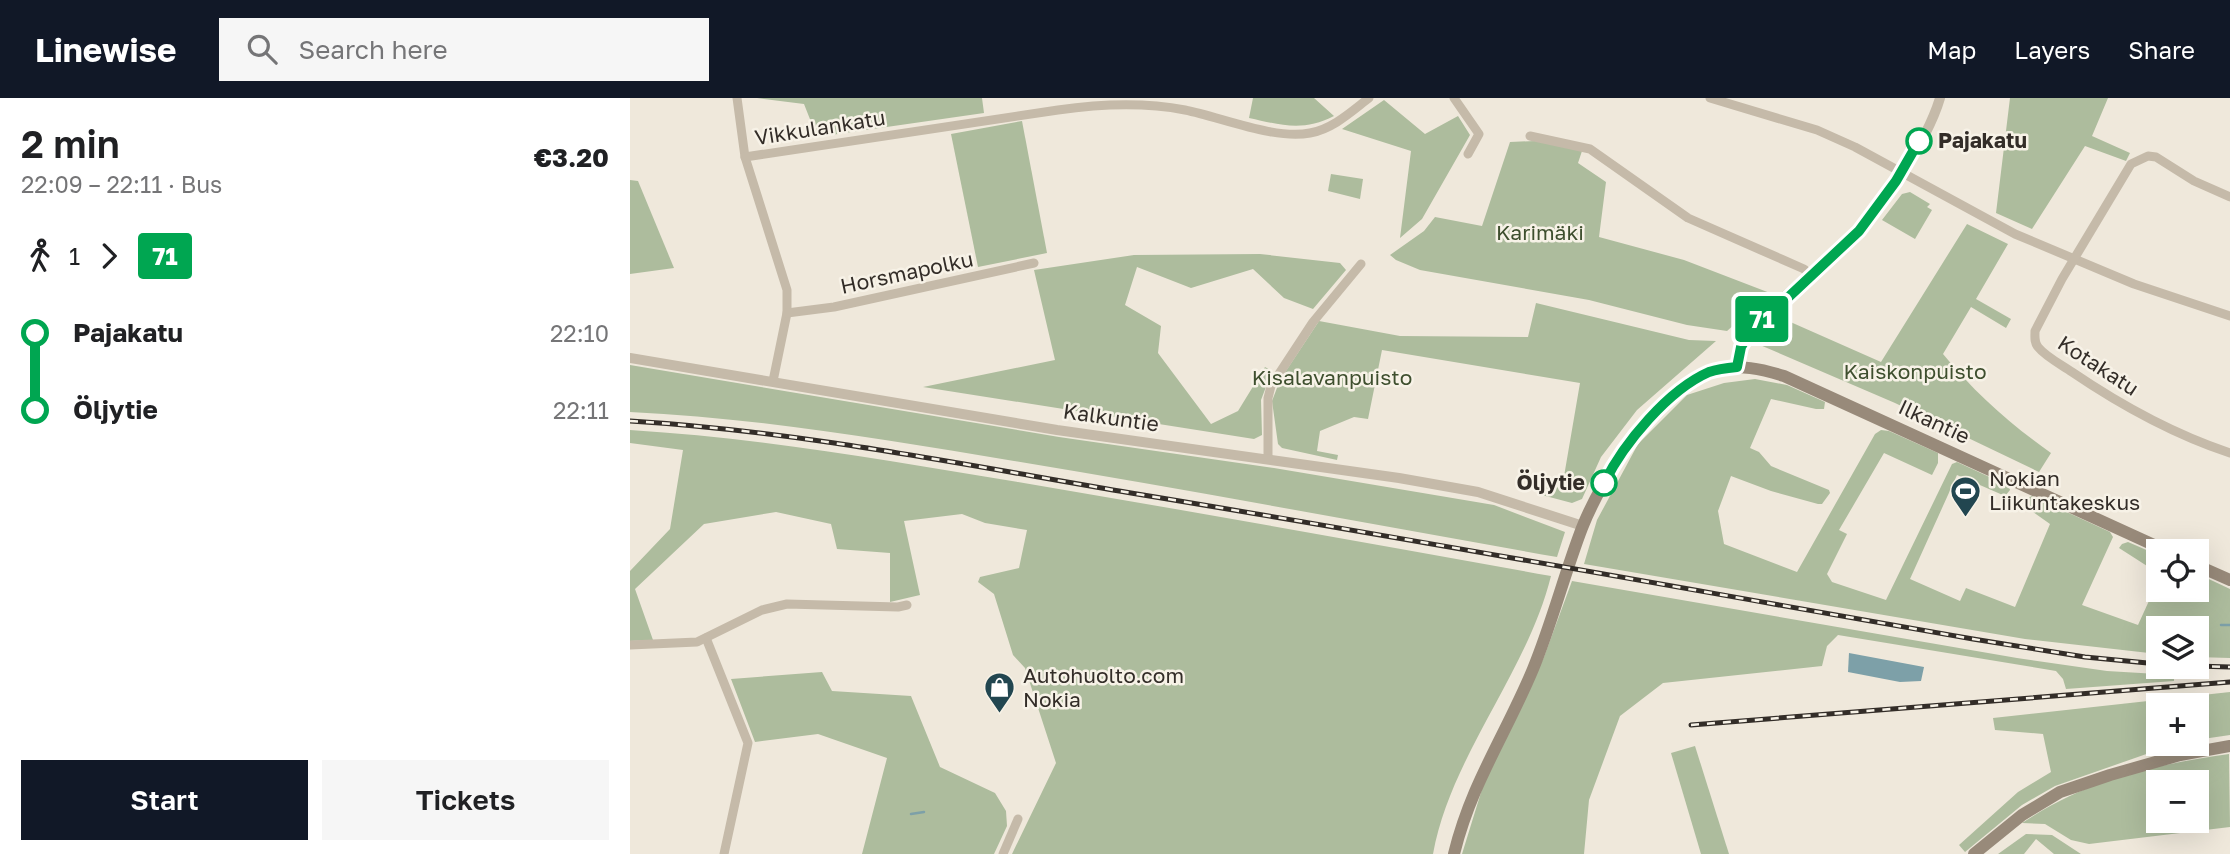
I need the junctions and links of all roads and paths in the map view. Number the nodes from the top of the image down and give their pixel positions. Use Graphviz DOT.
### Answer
graph roads {
  1 [pos="737,98"];
  2 [pos="1369,98"];
  3 [pos="1454,98"];
  4 [pos="1710,98"];
  5 [pos="1940,98"];
  6 [pos="1530,136"];
  7 [pos="1468,154"];
  8 [pos="745,158"];
  9 [pos="1901,173"];
  10 [pos="2230,197"];
  11 [pos="2074,260"];
  12 [pos="1034,263"];
  13 [pos="1361,264"];
  14 [pos="1810,275"];
  15 [pos="788,313"];
  16 [pos="2230,316"];
  17 [pos="630,358"];
  18 [pos="1737,367"];
  19 [pos="774,381"];
  20 [pos="2230,453"];
  21 [pos="1268,459"];
  22 [pos="1583,526"];
  23 [pos="2146,541"];
  24 [pos="2209,571"];
  25 [pos="2230,580"];
  26 [pos="907,605"];
  27 [pos="706,638"];
  28 [pos="630,645"];
  29 [pos="2230,746"];
  30 [pos="1018,820"];
  31 [pos="724,854"];
  32 [pos="1003,854"];
  33 [pos="1454,854"];
  34 [pos="1974,854"];
  1 -- 8 [label="street"];
  2 -- 8 [label="street, Vikkulankatu"];
  3 -- 7 [label="street"];
  4 -- 9 [label="street"];
  5 -- 9 [label="street"];
  6 -- 14 [label="street"];
  8 -- 15 [label="street, Vikkulankatu"];
  9 -- 11 [label="street"];
  9 -- 14 [label="street"];
  10 -- 11 [label="street, Kotakatu"];
  11 -- 16 [label="street"];
  11 -- 20 [label="street, Kotakatu"];
  12 -- 15 [label="street, Horsmapolku"];
  13 -- 21 [label="street"];
  14 -- 18 [label="street"];
  15 -- 19 [label="street, Vikkulankatu"];
  17 -- 19 [label="street, Kalkuntie"];
  18 -- 22 [label="main road, Ilkantie"];
  18 -- 23 [label="main road, Ilkantie"];
  19 -- 21 [label="street, Kalkuntie"];
  21 -- 22 [label="street, Kalkuntie"];
  22 -- 33 [label="main road"];
  24 -- 25 [label="main road"];
  26 -- 27 [label="street"];
  27 -- 28 [label="street"];
  27 -- 31 [label="street"];
  29 -- 34 [label="main road"];
  30 -- 32 [label="street"];
}
